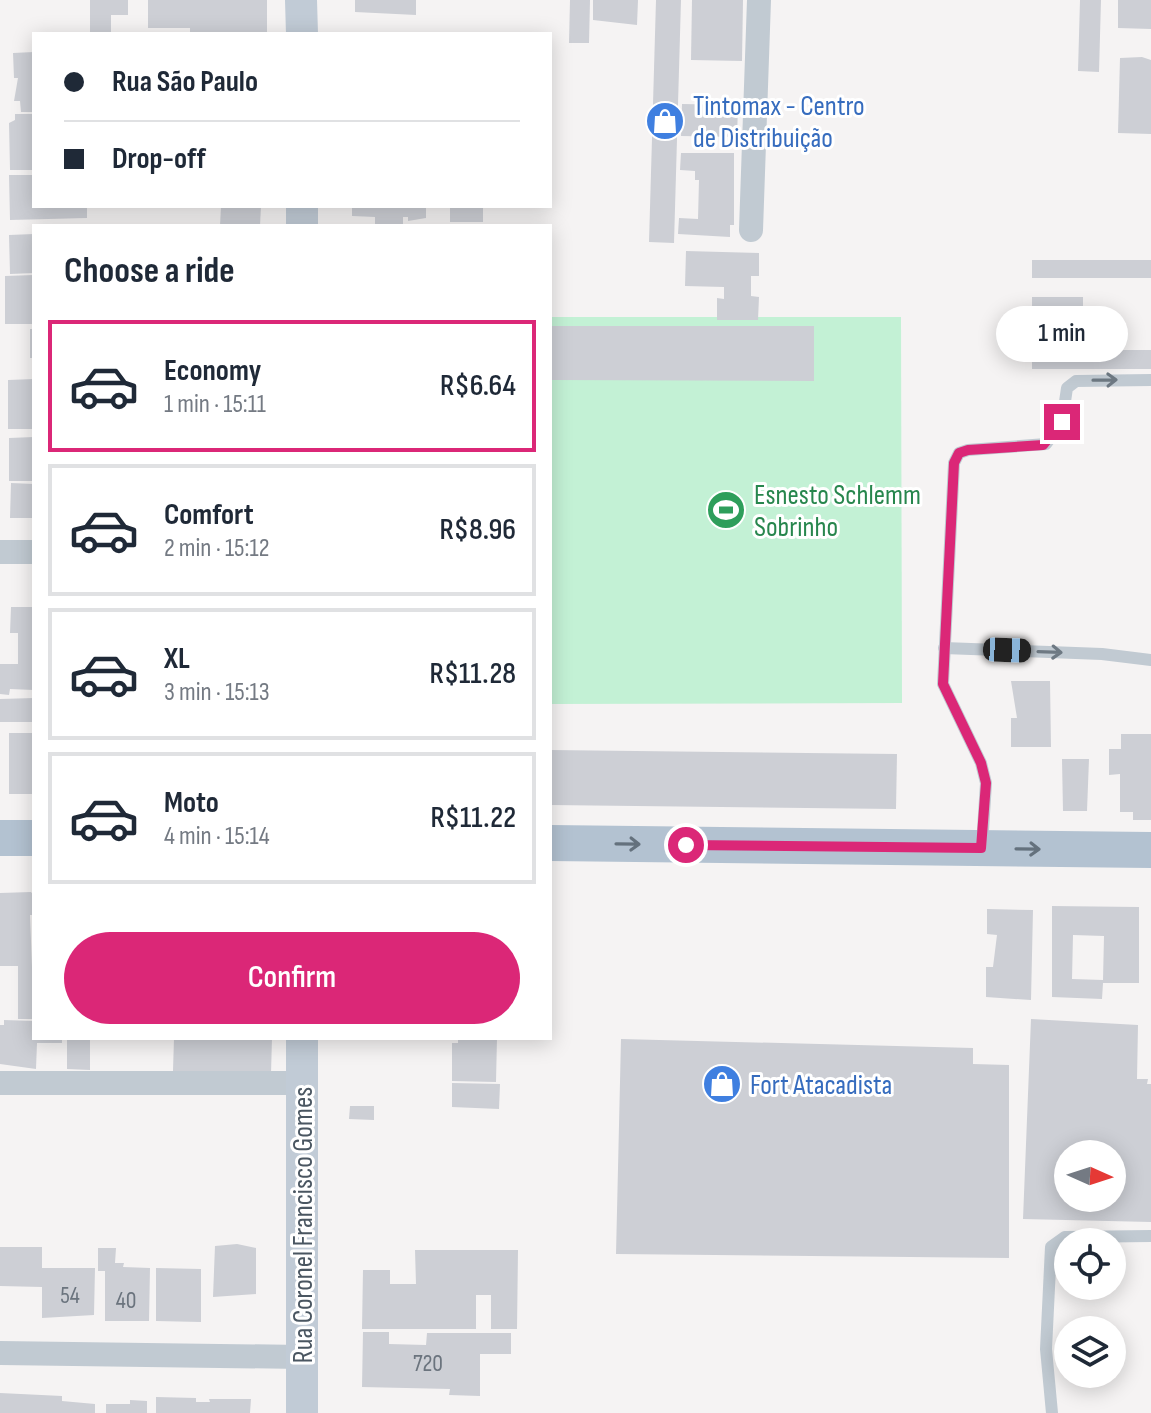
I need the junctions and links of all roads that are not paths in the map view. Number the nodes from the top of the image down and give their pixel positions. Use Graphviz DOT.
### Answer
graph roads {
  1 [pos="301,0"];
  2 [pos="759,0"];
  3 [pos="302,32"];
  4 [pos="751,230"];
  5 [pos="1151,380"];
  6 [pos="0,552"];
  7 [pos="32,552"];
  8 [pos="944,648"];
  9 [pos="1151,660"];
  10 [pos="0,838"];
  11 [pos="32,838"];
  12 [pos="552,843"];
  13 [pos="981,848"];
  14 [pos="1151,850"];
  15 [pos="302,1040"];
  16 [pos="0,1083"];
  17 [pos="302,1083"];
  18 [pos="1151,1236"];
  19 [pos="0,1353"];
  20 [pos="302,1357"];
  21 [pos="302,1413"];
  22 [pos="1052,1413"];
  1 -- 3 [label="main road"];
  2 -- 4 [label="street"];
  8 -- 5 [label="lane, one-way"];
  6 -- 7 [label="street"];
  8 -- 9 [label="lane, one-way"];
  8 -- 13 [label="lane"];
  10 -- 11 [label="main road"];
  12 -- 13 [label="main road, one-way"];
  13 -- 14 [label="main road, one-way"];
  15 -- 17 [label="main road, Rua Coronel Francisco Gomes"];
  16 -- 17 [label="street"];
  17 -- 20 [label="main road, Rua Coronel Francisco Gomes"];
  18 -- 22 [label="lane"];
  19 -- 20 [label="street"];
  20 -- 21 [label="main road, Rua Coronel Francisco Gomes"];
}
